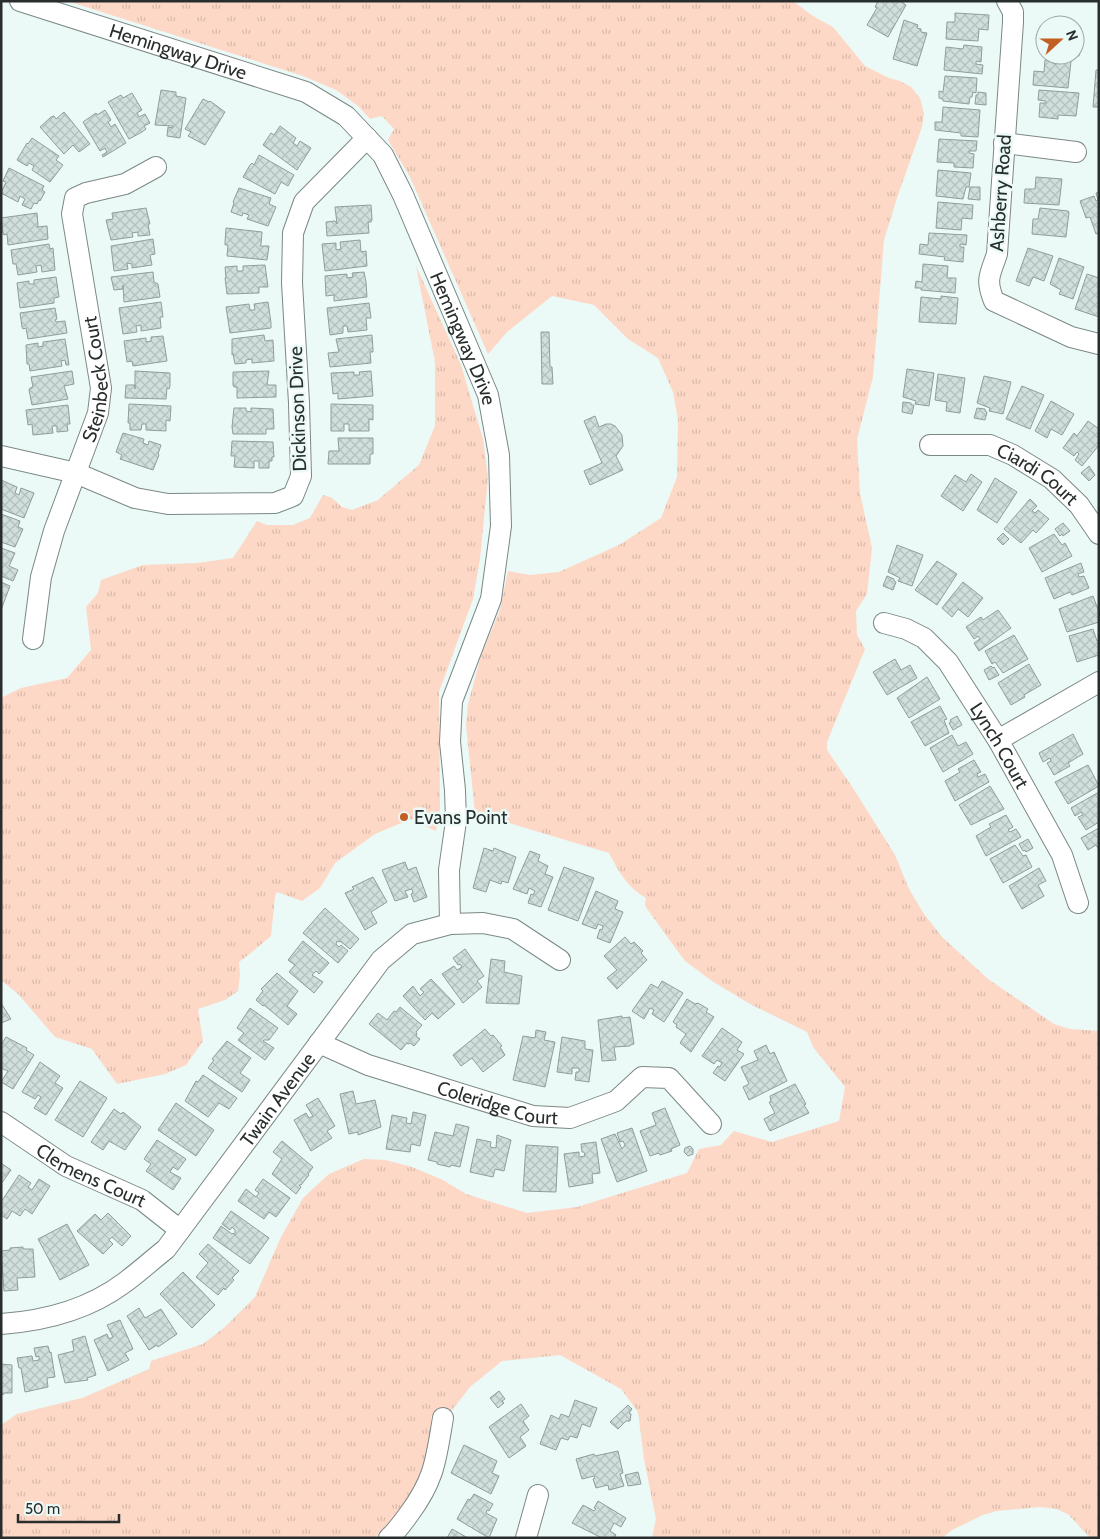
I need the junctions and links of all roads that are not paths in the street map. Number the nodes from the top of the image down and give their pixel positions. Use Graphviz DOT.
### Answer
graph roads {
  1 [pos="20,1"];
  2 [pos="1007,1"];
  3 [pos="367,138"];
  4 [pos="1004,143"];
  5 [pos="1076,152"];
  6 [pos="156,167"];
  7 [pos="1099,344"];
  8 [pos="930,445"];
  9 [pos="1,456"];
  10 [pos="76,473"];
  11 [pos="1099,534"];
  12 [pos="884,623"];
  13 [pos="33,639"];
  14 [pos="1099,682"];
  15 [pos="998,740"];
  16 [pos="1078,902"];
  17 [pos="450,924"];
  18 [pos="560,960"];
  19 [pos="319,1043"];
  20 [pos="1,1122"];
  21 [pos="711,1124"];
  22 [pos="180,1230"];
  23 [pos="1,1324"];
  24 [pos="442,1418"];
  25 [pos="538,1495"];
  26 [pos="389,1538"];
  27 [pos="526,1538"];
  1 -- 3 [label="street, Hemingway Drive"];
  2 -- 4 [label="street, Ashberry Road"];
  3 -- 10 [label="street, Dickinson Drive"];
  3 -- 17 [label="street, Hemingway Drive"];
  4 -- 5 [label="street"];
  4 -- 7 [label="street, Ashberry Road"];
  6 -- 10 [label="street, Steinbeck Court"];
  8 -- 11 [label="street, Ciardi Court"];
  9 -- 10 [label="street, Dickinson Drive"];
  10 -- 13 [label="street, Steinbeck Court"];
  12 -- 15 [label="street, Lynch Court"];
  14 -- 15 [label="street"];
  15 -- 16 [label="street, Lynch Court"];
  17 -- 18 [label="street, Twain Avenue"];
  17 -- 19 [label="street, Twain Avenue"];
  19 -- 21 [label="street, Coleridge Court"];
  19 -- 22 [label="street, Twain Avenue"];
  20 -- 22 [label="street, Clemens Court"];
  22 -- 23 [label="street, Twain Avenue"];
  24 -- 26 [label="street"];
  25 -- 27 [label="street"];
}
